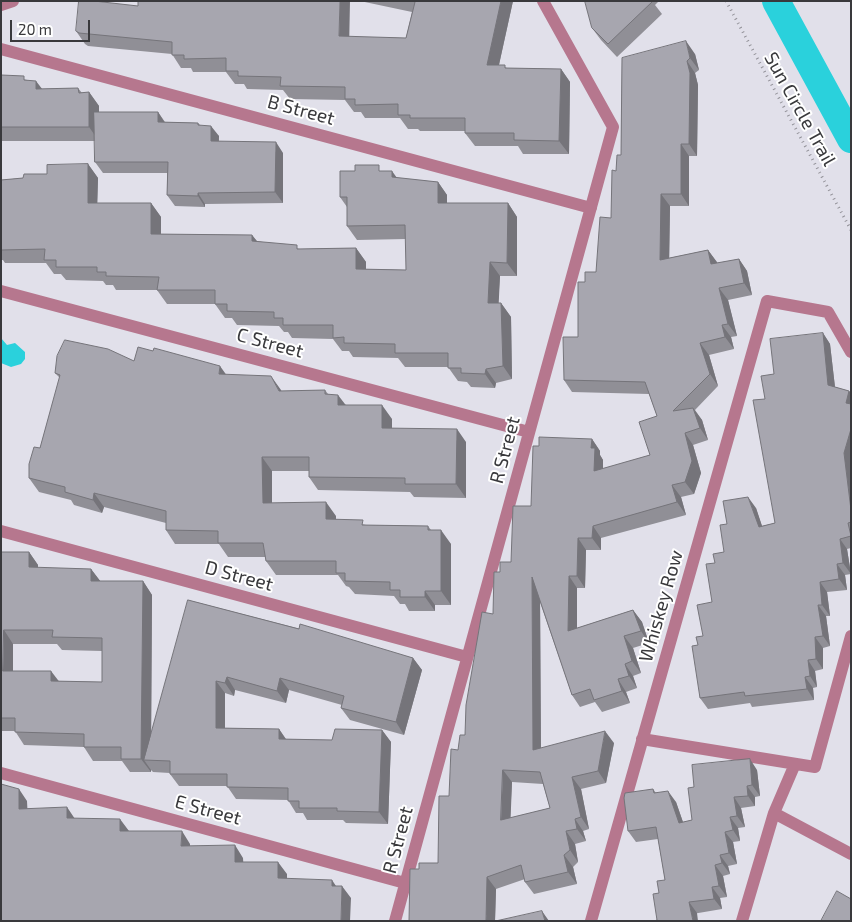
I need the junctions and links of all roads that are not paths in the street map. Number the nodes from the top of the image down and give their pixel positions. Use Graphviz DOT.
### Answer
graph roads {
  1 [pos="13,1"];
  2 [pos="543,1"];
  3 [pos="1,5"];
  4 [pos="1,49"];
  5 [pos="591,208"];
  6 [pos="1,291"];
  7 [pos="851,352"];
  8 [pos="529,432"];
  9 [pos="1,531"];
  10 [pos="851,636"];
  11 [pos="467,657"];
  12 [pos="642,739"];
  13 [pos="795,764"];
  14 [pos="1,773"];
  15 [pos="774,813"];
  16 [pos="851,854"];
  17 [pos="405,883"];
  18 [pos="395,921"];
  19 [pos="591,921"];
  20 [pos="742,921"];
  1 -- 3 [label="lane"];
  2 -- 5 [label="lane, R Street"];
  4 -- 5 [label="lane, B Street"];
  5 -- 8 [label="lane, R Street"];
  6 -- 8 [label="lane, C Street"];
  7 -- 12 [label="lane, Whiskey Row"];
  8 -- 11 [label="lane, R Street"];
  9 -- 11 [label="lane, D Street"];
  10 -- 13 [label="lane"];
  11 -- 17 [label="lane, R Street"];
  12 -- 13 [label="lane"];
  12 -- 19 [label="lane, Whiskey Row"];
  13 -- 15 [label="lane"];
  14 -- 17 [label="lane, E Street"];
  15 -- 16 [label="lane"];
  15 -- 20 [label="lane"];
  17 -- 18 [label="lane, R Street"];
}
